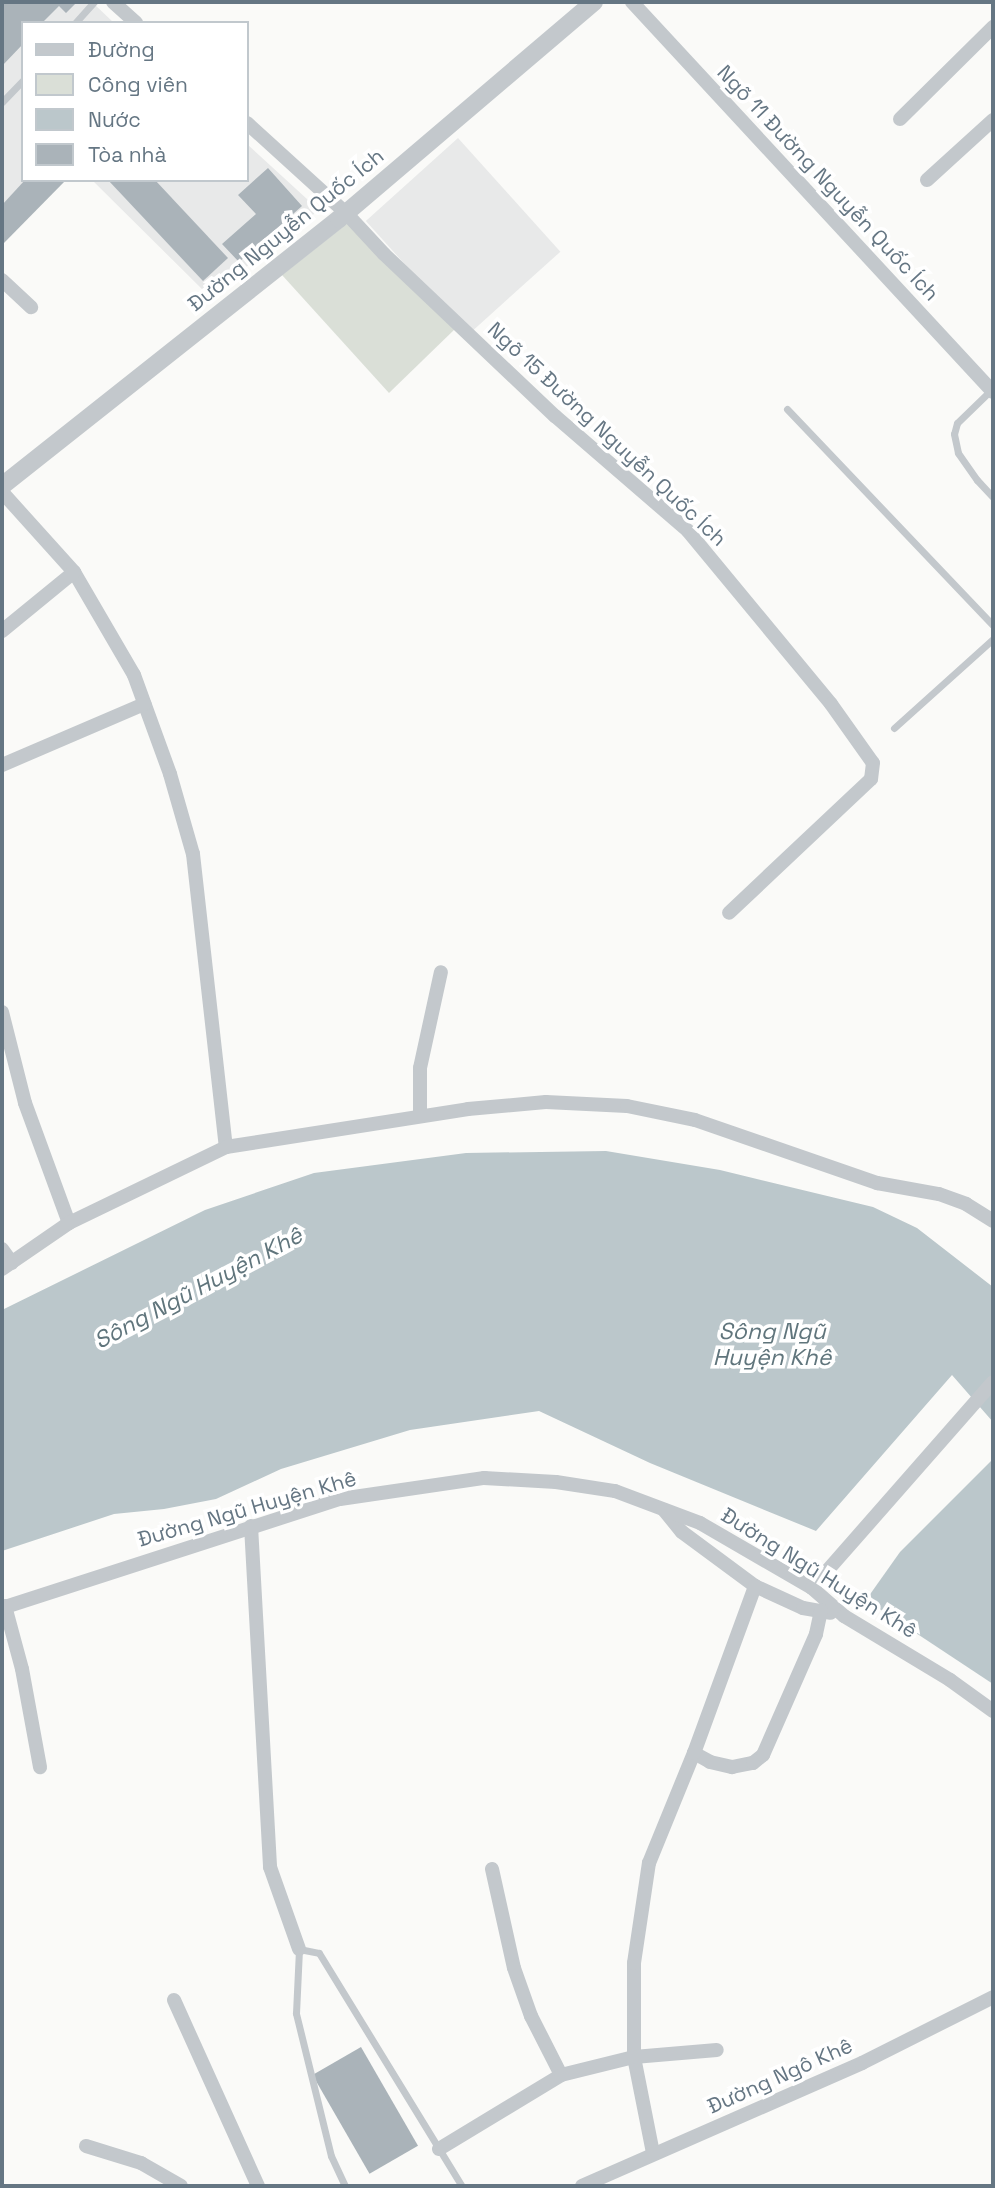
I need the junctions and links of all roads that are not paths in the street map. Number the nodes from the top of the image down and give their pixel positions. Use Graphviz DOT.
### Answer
graph roads {
  1 [pos="94,2"];
  2 [pos="113,2"];
  3 [pos="594,2"];
  4 [pos="632,2"];
  5 [pos="77,21"];
  6 [pos="134,21"];
  7 [pos="993,27"];
  8 [pos="21,82"];
  9 [pos="2,102"];
  10 [pos="900,119"];
  11 [pos="993,121"];
  12 [pos="248,124"];
  13 [pos="927,180"];
  14 [pos="346,213"];
  15 [pos="2,280"];
  16 [pos="31,307"];
  17 [pos="992,391"];
  18 [pos="787,409"];
  19 [pos="2,486"];
  20 [pos="2,492"];
  21 [pos="993,497"];
  22 [pos="74,572"];
  23 [pos="993,625"];
  24 [pos="2,631"];
  25 [pos="993,639"];
  26 [pos="145,704"];
  27 [pos="894,728"];
  28 [pos="2,765"];
  29 [pos="729,913"];
  30 [pos="441,972"];
  31 [pos="2,1012"];
  32 [pos="420,1116"];
  33 [pos="226,1147"];
  34 [pos="993,1221"];
  35 [pos="69,1223"];
  36 [pos="2,1249"];
  37 [pos="7,1266"];
  38 [pos="993,1382"];
  39 [pos="663,1509"];
  40 [pos="251,1526"];
  41 [pos="755,1586"];
  42 [pos="811,1588"];
  43 [pos="4,1607"];
  44 [pos="821,1611"];
  45 [pos="844,1616"];
  46 [pos="993,1711"];
  47 [pos="694,1753"];
  48 [pos="40,1767"];
  49 [pos="492,1869"];
  50 [pos="299,1949"];
  51 [pos="993,1997"];
  52 [pos="174,2000"];
  53 [pos="717,2050"];
  54 [pos="634,2057"];
  55 [pos="561,2074"];
  56 [pos="86,2146"];
  57 [pos="439,2149"];
  58 [pos="653,2153"];
  59 [pos="181,2186"];
  60 [pos="258,2186"];
  61 [pos="345,2186"];
  62 [pos="462,2186"];
  63 [pos="582,2186"];
  1 -- 5 [label="lane"];
  2 -- 6 [label="street"];
  3 -- 14 [label="street, Đường Nguyễn Quốc Ích"];
  4 -- 17 [label="street, Ngõ 11 Đường Nguyễn Quốc Ích"];
  7 -- 10 [label="street"];
  8 -- 9 [label="lane"];
  11 -- 13 [label="street"];
  12 -- 14 [label="street, Ngõ 15 Đường Nguyễn Quốc Ích"];
  14 -- 19 [label="street, Đường Nguyễn Quốc Ích"];
  14 -- 29 [label="street, Ngõ 15 Đường Nguyễn Quốc Ích"];
  15 -- 16 [label="street"];
  17 -- 21 [label="lane"];
  18 -- 23 [label="lane"];
  20 -- 22 [label="street"];
  22 -- 24 [label="street"];
  22 -- 26 [label="street"];
  25 -- 27 [label="lane"];
  26 -- 28 [label="street"];
  26 -- 33 [label="street"];
  30 -- 32 [label="street"];
  31 -- 35 [label="street"];
  32 -- 33 [label="street"];
  32 -- 34 [label="street"];
  33 -- 35 [label="street"];
  35 -- 37 [label="street"];
  36 -- 37 [label="street"];
  38 -- 42 [label="street"];
  39 -- 40 [label="street, Đường Ngũ Huyện Khê"];
  39 -- 41 [label="street"];
  39 -- 42 [label="street, Đường Ngũ Huyện Khê"];
  40 -- 43 [label="street, Đường Ngũ Huyện Khê"];
  40 -- 50 [label="street"];
  41 -- 44 [label="street"];
  41 -- 47 [label="street"];
  42 -- 45 [label="street, Đường Ngũ Huyện Khê"];
  43 -- 48 [label="street"];
  44 -- 45 [label="street"];
  44 -- 47 [label="street"];
  45 -- 46 [label="street, Đường Ngũ Huyện Khê"];
  47 -- 54 [label="street"];
  49 -- 55 [label="street"];
  50 -- 57 [label="lane"];
  50 -- 61 [label="lane"];
  51 -- 58 [label="street, Đường Ngô Khê"];
  52 -- 60 [label="street"];
  53 -- 54 [label="street"];
  54 -- 55 [label="street"];
  54 -- 58 [label="street"];
  55 -- 57 [label="street"];
  56 -- 59 [label="street"];
  57 -- 62 [label="lane"];
  58 -- 63 [label="street, Đường Ngô Khê"];
}
